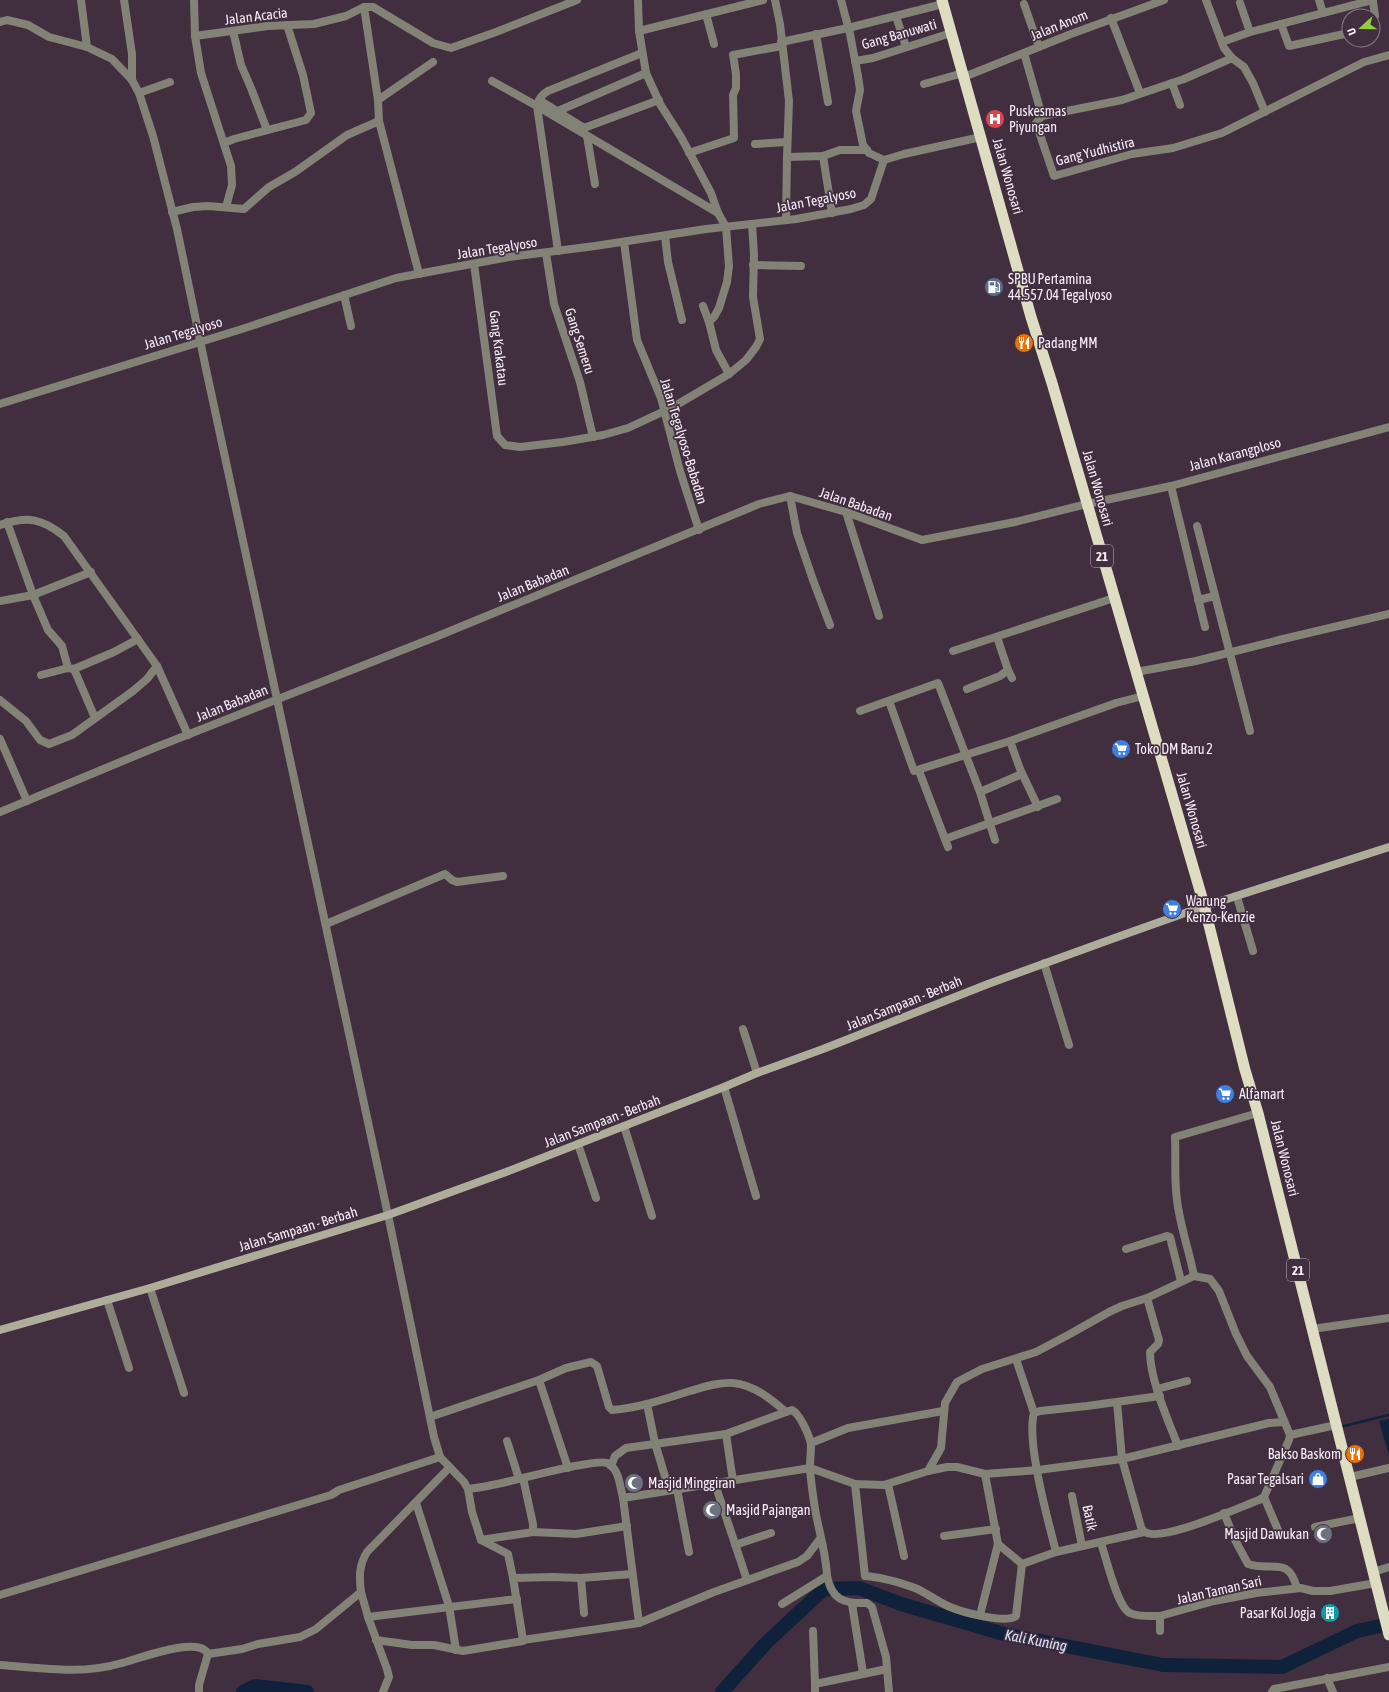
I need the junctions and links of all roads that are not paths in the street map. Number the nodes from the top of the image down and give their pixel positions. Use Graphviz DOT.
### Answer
graph roads {
  1 [pos="82,0"];
  2 [pos="124,0"];
  3 [pos="194,0"];
  4 [pos="576,0"];
  5 [pos="638,0"];
  6 [pos="763,0"];
  7 [pos="775,0"];
  8 [pos="841,0"];
  9 [pos="1164,0"];
  10 [pos="1206,0"];
  11 [pos="1319,0"];
  12 [pos="1373,0"];
  13 [pos="943,2"];
  14 [pos="1149,2"];
  15 [pos="1240,2"];
  16 [pos="1024,4"];
  17 [pos="1343,4"];
  18 [pos="364,7"];
  19 [pos="1323,13"];
  20 [pos="706,14"];
  21 [pos="896,16"];
  22 [pos="1111,18"];
  23 [pos="0,22"];
  24 [pos="1281,24"];
  25 [pos="287,25"];
  26 [pos="848,28"];
  27 [pos="233,31"];
  28 [pos="639,32"];
  29 [pos="1250,32"];
  30 [pos="951,33"];
  31 [pos="816,34"];
  32 [pos="1341,35"];
  33 [pos="195,36"];
  34 [pos="1222,42"];
  35 [pos="714,44"];
  36 [pos="782,44"];
  37 [pos="87,47"];
  38 [pos="906,47"];
  39 [pos="1039,47"];
  40 [pos="642,53"];
  41 [pos="1024,53"];
  42 [pos="1389,55"];
  43 [pos="1232,58"];
  44 [pos="855,60"];
  45 [pos="433,62"];
  46 [pos="646,73"];
  47 [pos="964,75"];
  48 [pos="132,80"];
  49 [pos="492,81"];
  50 [pos="170,82"];
  51 [pos="1172,82"];
  52 [pos="924,84"];
  53 [pos="139,93"];
  54 [pos="1140,93"];
  55 [pos="378,100"];
  56 [pos="659,100"];
  57 [pos="828,102"];
  58 [pos="538,103"];
  59 [pos="1180,105"];
  60 [pos="558,110"];
  61 [pos="1265,112"];
  62 [pos="1042,116"];
  63 [pos="379,121"];
  64 [pos="267,130"];
  65 [pos="586,132"];
  66 [pos="981,137"];
  67 [pos="787,142"];
  68 [pos="224,143"];
  69 [pos="755,144"];
  70 [pos="867,150"];
  71 [pos="689,152"];
  72 [pos="823,156"];
  73 [pos="787,157"];
  74 [pos="884,160"];
  75 [pos="595,184"];
  76 [pos="226,207"];
  77 [pos="717,210"];
  78 [pos="172,212"];
  79 [pos="832,212"];
  80 [pos="786,220"];
  81 [pos="752,224"];
  82 [pos="726,227"];
  83 [pos="665,236"];
  84 [pos="624,242"];
  85 [pos="558,251"];
  86 [pos="546,253"];
  87 [pos="474,264"];
  88 [pos="753,265"];
  89 [pos="801,266"];
  90 [pos="419,274"];
  91 [pos="344,295"];
  92 [pos="703,306"];
  93 [pos="682,320"];
  94 [pos="709,322"];
  95 [pos="351,326"];
  96 [pos="200,342"];
  97 [pos="729,374"];
  98 [pos="0,404"];
  99 [pos="664,412"];
  100 [pos="1389,427"];
  101 [pos="593,437"];
  102 [pos="1171,486"];
  103 [pos="790,496"];
  104 [pos="1087,504"];
  105 [pos="846,512"];
  106 [pos="4,524"];
  107 [pos="1197,526"];
  108 [pos="699,530"];
  109 [pos="91,572"];
  110 [pos="33,594"];
  111 [pos="1215,596"];
  112 [pos="1114,598"];
  113 [pos="1198,599"];
  114 [pos="1188,600"];
  115 [pos="0,601"];
  116 [pos="1389,614"];
  117 [pos="878,616"];
  118 [pos="830,625"];
  119 [pos="1205,627"];
  120 [pos="997,637"];
  121 [pos="138,638"];
  122 [pos="953,651"];
  123 [pos="1229,653"];
  124 [pos="157,666"];
  125 [pos="71,669"];
  126 [pos="1008,670"];
  127 [pos="1136,672"];
  128 [pos="41,675"];
  129 [pos="1012,678"];
  130 [pos="967,689"];
  131 [pos="1143,696"];
  132 [pos="0,700"];
  133 [pos="277,700"];
  134 [pos="888,701"];
  135 [pos="860,711"];
  136 [pos="96,718"];
  137 [pos="1250,731"];
  138 [pos="188,735"];
  139 [pos="0,739"];
  140 [pos="1010,741"];
  141 [pos="966,756"];
  142 [pos="919,770"];
  143 [pos="1022,774"];
  144 [pos="980,792"];
  145 [pos="1057,799"];
  146 [pos="27,801"];
  147 [pos="1038,807"];
  148 [pos="0,812"];
  149 [pos="989,822"];
  150 [pos="995,840"];
  151 [pos="1389,846"];
  152 [pos="503,876"];
  153 [pos="1237,897"];
  154 [pos="1204,906"];
  155 [pos="326,924"];
  156 [pos="1253,950"];
  157 [pos="1044,963"];
  158 [pos="743,1028"];
  159 [pos="1069,1045"];
  160 [pos="757,1073"];
  161 [pos="724,1087"];
  162 [pos="1258,1113"];
  163 [pos="624,1126"];
  164 [pos="578,1144"];
  165 [pos="756,1196"];
  166 [pos="596,1198"];
  167 [pos="388,1215"];
  168 [pos="652,1216"];
  169 [pos="1126,1249"];
  170 [pos="1194,1276"];
  171 [pos="1181,1281"];
  172 [pos="150,1288"];
  173 [pos="1147,1298"];
  174 [pos="107,1300"];
  175 [pos="1389,1318"];
  176 [pos="1312,1329"];
  177 [pos="0,1330"];
  178 [pos="1016,1359"];
  179 [pos="129,1368"];
  180 [pos="539,1380"];
  181 [pos="1188,1382"];
  182 [pos="184,1393"];
  183 [pos="1158,1393"];
  184 [pos="1117,1402"];
  185 [pos="647,1404"];
  186 [pos="786,1412"];
  187 [pos="943,1412"];
  188 [pos="1034,1413"];
  189 [pos="430,1417"];
  190 [pos="1284,1422"];
  191 [pos="1337,1427"];
  192 [pos="726,1434"];
  193 [pos="1290,1435"];
  194 [pos="507,1441"];
  195 [pos="655,1443"];
  196 [pos="810,1443"];
  197 [pos="1178,1446"];
  198 [pos="440,1457"];
  199 [pos="1122,1459"];
  200 [pos="611,1466"];
  201 [pos="449,1468"];
  202 [pos="568,1468"];
  203 [pos="810,1468"];
  204 [pos="1389,1468"];
  205 [pos="1038,1470"];
  206 [pos="928,1471"];
  207 [pos="985,1474"];
  208 [pos="1350,1477"];
  209 [pos="521,1479"];
  210 [pos="733,1481"];
  211 [pos="715,1484"];
  212 [pos="856,1484"];
  213 [pos="888,1484"];
  214 [pos="468,1489"];
  215 [pos="673,1490"];
  216 [pos="1072,1496"];
  217 [pos="1264,1497"];
  218 [pos="623,1498"];
  219 [pos="416,1503"];
  220 [pos="1224,1513"];
  221 [pos="1360,1518"];
  222 [pos="628,1526"];
  223 [pos="1315,1527"];
  224 [pos="996,1529"];
  225 [pos="1278,1530"];
  226 [pos="533,1532"];
  227 [pos="1144,1532"];
  228 [pos="771,1533"];
  229 [pos="944,1536"];
  230 [pos="820,1539"];
  231 [pos="481,1540"];
  232 [pos="998,1544"];
  233 [pos="1101,1544"];
  234 [pos="735,1545"];
  235 [pos="1082,1546"];
  236 [pos="689,1552"];
  237 [pos="1056,1552"];
  238 [pos="904,1556"];
  239 [pos="1022,1564"];
  240 [pos="1389,1567"];
  241 [pos="1373,1572"];
  242 [pos="632,1574"];
  243 [pos="513,1578"];
  244 [pos="581,1578"];
  245 [pos="828,1578"];
  246 [pos="747,1580"];
  247 [pos="1376,1583"];
  248 [pos="1298,1588"];
  249 [pos="361,1592"];
  250 [pos="0,1595"];
  251 [pos="517,1599"];
  252 [pos="782,1604"];
  253 [pos="852,1604"];
  254 [pos="449,1606"];
  255 [pos="584,1613"];
  256 [pos="980,1615"];
  257 [pos="368,1616"];
  258 [pos="1160,1616"];
  259 [pos="639,1623"];
  260 [pos="813,1631"];
  261 [pos="1160,1631"];
  262 [pos="1389,1635"];
  263 [pos="376,1640"];
  264 [pos="523,1641"];
  265 [pos="456,1650"];
  266 [pos="208,1654"];
  267 [pos="0,1665"];
  268 [pos="1389,1667"];
  269 [pos="887,1669"];
  270 [pos="862,1673"];
  271 [pos="1328,1680"];
  272 [pos="815,1688"];
  273 [pos="385,1690"];
  274 [pos="199,1692"];
  275 [pos="889,1692"];
  276 [pos="1272,1692"];
  277 [pos="1333,1692"];
  1 -- 37 [label="street"];
  2 -- 48 [label="street"];
  3 -- 33 [label="street"];
  4 -- 18 [label="street"];
  5 -- 28 [label="street"];
  6 -- 20 [label="street"];
  7 -- 36 [label="street"];
  8 -- 26 [label="street"];
  9 -- 14 [label="street, Jalan Anom"];
  10 -- 34 [label="street"];
  11 -- 19 [label="street"];
  12 -- 17 [label="street"];
  13 -- 21 [label="street"];
  13 -- 30 [label="highway, Jalan Wonosari / 21"];
  14 -- 22 [label="street, Jalan Anom"];
  15 -- 29 [label="street"];
  16 -- 39 [label="street"];
  17 -- 19 [label="street"];
  18 -- 25 [label="street, Jalan Acacia"];
  18 -- 55 [label="street"];
  19 -- 24 [label="street"];
  20 -- 28 [label="street"];
  20 -- 35 [label="street"];
  21 -- 26 [label="street"];
  21 -- 38 [label="street"];
  22 -- 39 [label="street, Jalan Anom"];
  22 -- 54 [label="street"];
  23 -- 37 [label="street"];
  24 -- 29 [label="street"];
  24 -- 32 [label="street"];
  25 -- 27 [label="street, Jalan Acacia"];
  25 -- 64 [label="street"];
  26 -- 31 [label="street"];
  26 -- 44 [label="street"];
  27 -- 33 [label="street, Jalan Acacia"];
  27 -- 64 [label="street"];
  28 -- 40 [label="street"];
  29 -- 34 [label="street"];
  30 -- 38 [label="street, Gang Banuwati"];
  30 -- 47 [label="highway, Jalan Wonosari / 21"];
  31 -- 36 [label="street"];
  31 -- 57 [label="street"];
  33 -- 68 [label="street"];
  34 -- 43 [label="street"];
  36 -- 67 [label="street"];
  36 -- 71 [label="street"];
  37 -- 48 [label="street"];
  38 -- 44 [label="street, Gang Banuwati"];
  39 -- 41 [label="street, Jalan Anom"];
  40 -- 46 [label="street"];
  40 -- 58 [label="street"];
  41 -- 47 [label="street, Jalan Anom"];
  41 -- 62 [label="street, Gang Yudhistira"];
  42 -- 61 [label="street"];
  43 -- 51 [label="street"];
  43 -- 61 [label="street"];
  44 -- 70 [label="street"];
  45 -- 55 [label="street"];
  46 -- 56 [label="street"];
  46 -- 60 [label="street"];
  47 -- 52 [label="street, Jalan Anom"];
  47 -- 66 [label="highway, Jalan Wonosari / 21"];
  48 -- 53 [label="street"];
  49 -- 58 [label="street"];
  50 -- 53 [label="street"];
  51 -- 54 [label="street"];
  51 -- 59 [label="street"];
  53 -- 78 [label="street"];
  54 -- 62 [label="street"];
  55 -- 63 [label="street"];
  56 -- 65 [label="street"];
  56 -- 71 [label="street"];
  58 -- 60 [label="street"];
  58 -- 65 [label="street"];
  58 -- 85 [label="street"];
  60 -- 65 [label="street"];
  61 -- 62 [label="street, Gang Yudhistira"];
  63 -- 76 [label="street"];
  63 -- 90 [label="street"];
  64 -- 68 [label="street"];
  65 -- 75 [label="street"];
  65 -- 77 [label="street"];
  66 -- 74 [label="street"];
  66 -- 104 [label="highway, Jalan Wonosari / 21"];
  67 -- 69 [label="street"];
  67 -- 73 [label="street"];
  68 -- 76 [label="street"];
  70 -- 72 [label="street"];
  70 -- 74 [label="street"];
  71 -- 77 [label="street"];
  72 -- 73 [label="street"];
  72 -- 79 [label="street"];
  73 -- 80 [label="street"];
  74 -- 79 [label="street, Jalan Tegalyoso"];
  76 -- 78 [label="street"];
  77 -- 82 [label="street"];
  78 -- 96 [label="street"];
  79 -- 80 [label="street, Jalan Tegalyoso"];
  80 -- 81 [label="street, Jalan Tegalyoso"];
  81 -- 82 [label="street, Jalan Tegalyoso"];
  81 -- 88 [label="street"];
  82 -- 83 [label="street, Jalan Tegalyoso"];
  82 -- 94 [label="street"];
  83 -- 84 [label="street, Jalan Tegalyoso"];
  83 -- 93 [label="street"];
  84 -- 85 [label="street, Jalan Tegalyoso"];
  84 -- 99 [label="street, Jalan Tegalyoso-Babadan"];
  85 -- 86 [label="street, Jalan Tegalyoso"];
  86 -- 87 [label="street, Jalan Tegalyoso"];
  86 -- 101 [label="street, Gang Semeru"];
  87 -- 90 [label="street, Jalan Tegalyoso"];
  87 -- 101 [label="street, Gang Krakatau"];
  88 -- 89 [label="street"];
  88 -- 97 [label="street"];
  90 -- 91 [label="street, Jalan Tegalyoso"];
  91 -- 95 [label="street"];
  91 -- 96 [label="street, Jalan Tegalyoso"];
  92 -- 94 [label="street"];
  94 -- 97 [label="street"];
  96 -- 98 [label="street, Jalan Tegalyoso"];
  96 -- 133 [label="street"];
  97 -- 99 [label="street"];
  99 -- 101 [label="street"];
  99 -- 108 [label="street, Jalan Tegalyoso-Babadan"];
  100 -- 102 [label="street, Jalan Karangploso"];
  102 -- 104 [label="street, Jalan Karangploso"];
  102 -- 113 [label="street"];
  103 -- 105 [label="street, Jalan Babadan"];
  103 -- 108 [label="street, Jalan Babadan"];
  103 -- 118 [label="street"];
  104 -- 105 [label="street, Jalan Babadan"];
  104 -- 112 [label="highway, Jalan Wonosari / 21"];
  105 -- 117 [label="street"];
  106 -- 109 [label="street"];
  106 -- 110 [label="street"];
  107 -- 111 [label="street"];
  108 -- 133 [label="street, Jalan Babadan"];
  109 -- 110 [label="street"];
  109 -- 121 [label="street"];
  110 -- 115 [label="street"];
  110 -- 125 [label="street"];
  111 -- 113 [label="street"];
  111 -- 123 [label="street"];
  112 -- 120 [label="street"];
  112 -- 127 [label="highway, Jalan Wonosari / 21"];
  113 -- 114 [label="street"];
  113 -- 119 [label="street"];
  116 -- 123 [label="street"];
  120 -- 122 [label="street"];
  120 -- 126 [label="street"];
  121 -- 124 [label="street"];
  121 -- 125 [label="street"];
  123 -- 127 [label="street"];
  123 -- 137 [label="street"];
  124 -- 136 [label="street"];
  124 -- 138 [label="street"];
  125 -- 128 [label="street"];
  125 -- 136 [label="street"];
  126 -- 129 [label="street"];
  126 -- 130 [label="street"];
  127 -- 131 [label="highway, Jalan Wonosari / 21"];
  131 -- 140 [label="street"];
  131 -- 154 [label="highway, Jalan Wonosari / 21"];
  132 -- 136 [label="street"];
  133 -- 138 [label="street, Jalan Babadan"];
  133 -- 155 [label="street"];
  134 -- 135 [label="street"];
  134 -- 141 [label="street"];
  134 -- 142 [label="street"];
  138 -- 146 [label="street, Jalan Babadan"];
  139 -- 146 [label="street"];
  140 -- 141 [label="street"];
  140 -- 143 [label="street"];
  141 -- 142 [label="street"];
  141 -- 144 [label="street"];
  142 -- 149 [label="street"];
  143 -- 144 [label="street"];
  143 -- 147 [label="street"];
  144 -- 149 [label="street"];
  145 -- 147 [label="street"];
  146 -- 148 [label="street, Jalan Babadan"];
  147 -- 149 [label="street"];
  149 -- 150 [label="street"];
  151 -- 153 [label="main road, Jalan Sampaan - Berbah"];
  152 -- 155 [label="street"];
  153 -- 154 [label="main road, Jalan Sampaan - Berbah"];
  153 -- 156 [label="street"];
  154 -- 157 [label="main road, Jalan Sampaan - Berbah"];
  154 -- 162 [label="highway, Jalan Wonosari / 21"];
  155 -- 167 [label="street"];
  157 -- 159 [label="street"];
  157 -- 160 [label="main road, Jalan Sampaan - Berbah"];
  158 -- 160 [label="street"];
  160 -- 161 [label="main road, Jalan Sampaan - Berbah"];
  161 -- 163 [label="main road, Jalan Sampaan - Berbah"];
  161 -- 165 [label="street"];
  162 -- 170 [label="street"];
  162 -- 176 [label="highway, Jalan Wonosari / 21"];
  163 -- 164 [label="main road, Jalan Sampaan - Berbah"];
  163 -- 168 [label="street"];
  164 -- 166 [label="street"];
  164 -- 167 [label="main road, Jalan Sampaan - Berbah"];
  167 -- 172 [label="main road, Jalan Sampaan - Berbah"];
  167 -- 189 [label="street"];
  169 -- 171 [label="street"];
  170 -- 171 [label="street"];
  170 -- 190 [label="street"];
  171 -- 173 [label="street"];
  172 -- 174 [label="main road, Jalan Sampaan - Berbah"];
  172 -- 182 [label="street"];
  173 -- 178 [label="street"];
  173 -- 183 [label="street"];
  174 -- 177 [label="main road, Jalan Sampaan - Berbah"];
  174 -- 179 [label="street"];
  175 -- 176 [label="street"];
  176 -- 191 [label="highway, Jalan Wonosari / 21"];
  178 -- 187 [label="street"];
  178 -- 188 [label="street"];
  180 -- 185 [label="street"];
  180 -- 189 [label="street"];
  180 -- 202 [label="street"];
  181 -- 183 [label="street"];
  183 -- 184 [label="street"];
  183 -- 197 [label="street"];
  184 -- 188 [label="street"];
  184 -- 199 [label="street"];
  185 -- 186 [label="street"];
  185 -- 195 [label="street"];
  186 -- 192 [label="street"];
  186 -- 196 [label="street"];
  187 -- 196 [label="street"];
  187 -- 206 [label="street"];
  188 -- 205 [label="street"];
  189 -- 198 [label="street"];
  190 -- 193 [label="street"];
  190 -- 197 [label="street"];
  191 -- 193 [label="street"];
  191 -- 208 [label="highway, Jalan Wonosari / 21"];
  192 -- 195 [label="street"];
  192 -- 210 [label="street"];
  193 -- 217 [label="street"];
  194 -- 209 [label="street"];
  195 -- 200 [label="street"];
  195 -- 215 [label="street"];
  196 -- 203 [label="street"];
  197 -- 199 [label="street"];
  198 -- 201 [label="street"];
  198 -- 250 [label="street"];
  199 -- 205 [label="street"];
  199 -- 227 [label="street"];
  200 -- 202 [label="street"];
  200 -- 218 [label="street"];
  201 -- 214 [label="street"];
  201 -- 219 [label="street"];
  202 -- 209 [label="street"];
  203 -- 210 [label="street"];
  203 -- 212 [label="street"];
  203 -- 230 [label="street"];
  204 -- 208 [label="street"];
  205 -- 207 [label="street"];
  205 -- 237 [label="street"];
  206 -- 207 [label="street"];
  206 -- 213 [label="street"];
  207 -- 224 [label="street"];
  208 -- 221 [label="highway, Jalan Wonosari / 21"];
  209 -- 214 [label="street"];
  209 -- 226 [label="street"];
  210 -- 211 [label="street"];
  211 -- 215 [label="street"];
  211 -- 234 [label="street"];
  212 -- 213 [label="street"];
  212 -- 256 [label="street"];
  213 -- 238 [label="street"];
  214 -- 231 [label="street"];
  215 -- 218 [label="street"];
  215 -- 236 [label="street"];
  216 -- 235 [label="street, Batik"];
  217 -- 220 [label="street"];
  217 -- 225 [label="street"];
  218 -- 222 [label="street"];
  219 -- 249 [label="street"];
  219 -- 254 [label="street"];
  220 -- 227 [label="street"];
  220 -- 248 [label="street, Jalan Taman Sari"];
  221 -- 223 [label="street"];
  221 -- 241 [label="highway, Jalan Wonosari / 21"];
  222 -- 226 [label="street"];
  222 -- 242 [label="street"];
  224 -- 229 [label="street"];
  224 -- 232 [label="street"];
  226 -- 231 [label="street"];
  227 -- 233 [label="street"];
  228 -- 234 [label="street"];
  230 -- 245 [label="street"];
  230 -- 246 [label="street"];
  231 -- 243 [label="street"];
  232 -- 239 [label="street"];
  232 -- 256 [label="street"];
  233 -- 235 [label="street"];
  233 -- 258 [label="street"];
  234 -- 246 [label="street"];
  235 -- 237 [label="street"];
  237 -- 239 [label="street"];
  239 -- 256 [label="street"];
  240 -- 241 [label="street"];
  241 -- 247 [label="highway, Jalan Wonosari / 21"];
  242 -- 244 [label="street"];
  242 -- 259 [label="street"];
  243 -- 244 [label="street"];
  243 -- 251 [label="street"];
  244 -- 255 [label="street"];
  245 -- 252 [label="street"];
  245 -- 253 [label="street"];
  246 -- 259 [label="street"];
  247 -- 248 [label="street, Jalan Taman Sari"];
  247 -- 262 [label="highway, Jalan Wonosari / 21"];
  248 -- 258 [label="street, Jalan Taman Sari"];
  249 -- 257 [label="street"];
  249 -- 266 [label="street"];
  251 -- 254 [label="street"];
  251 -- 264 [label="street"];
  253 -- 269 [label="street"];
  253 -- 270 [label="street"];
  254 -- 257 [label="street"];
  254 -- 265 [label="street"];
  257 -- 263 [label="street"];
  258 -- 261 [label="street, Jalan Taman Sari"];
  259 -- 264 [label="street"];
  260 -- 272 [label="street"];
  263 -- 265 [label="street"];
  263 -- 273 [label="street"];
  264 -- 265 [label="street"];
  266 -- 267 [label="street"];
  266 -- 274 [label="street"];
  268 -- 271 [label="street"];
  269 -- 270 [label="street"];
  269 -- 275 [label="street"];
  270 -- 272 [label="street"];
  271 -- 276 [label="street"];
  271 -- 277 [label="street"];
}
